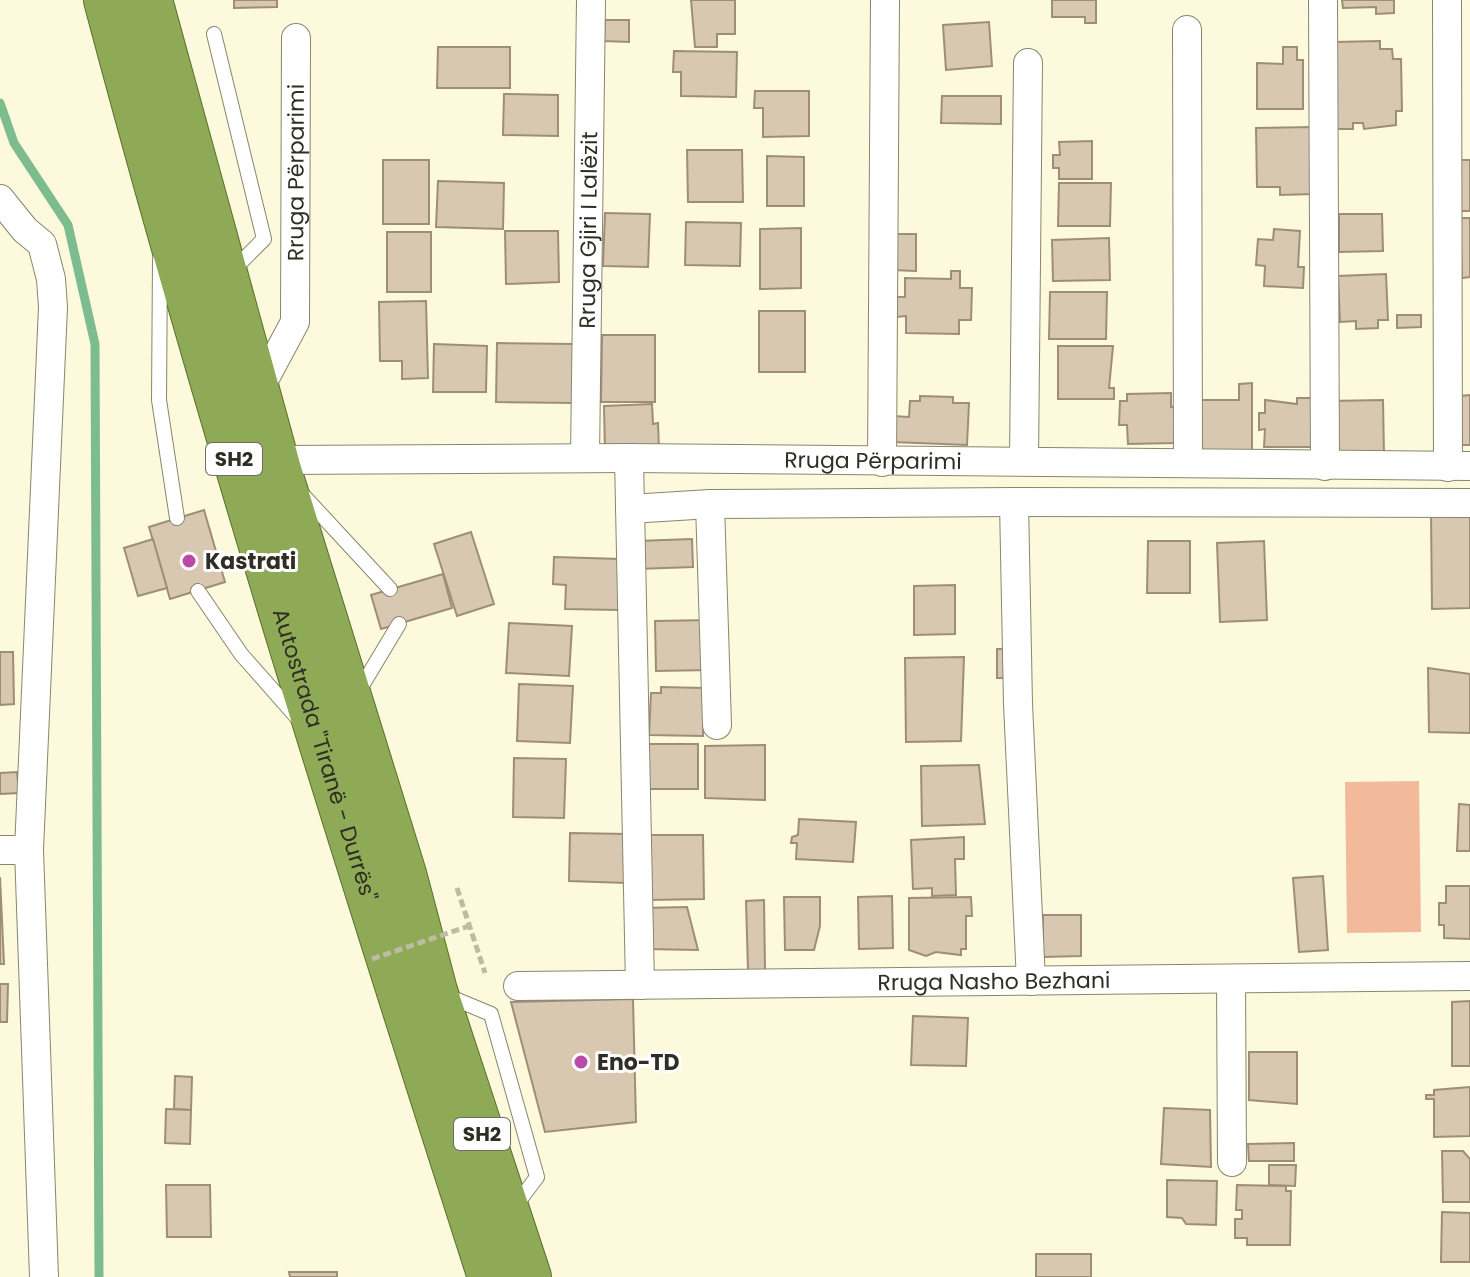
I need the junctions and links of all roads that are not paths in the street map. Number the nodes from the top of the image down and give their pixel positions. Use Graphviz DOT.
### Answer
graph roads {
  1 [pos="150,0"];
  2 [pos="591,0"];
  3 [pos="885,0"];
  4 [pos="1323,0"];
  5 [pos="1447,0"];
  6 [pos="106,1"];
  7 [pos="1187,30"];
  8 [pos="214,34"];
  9 [pos="296,38"];
  10 [pos="1028,63"];
  11 [pos="0,199"];
  12 [pos="160,199"];
  13 [pos="225,278"];
  14 [pos="257,393"];
  15 [pos="585,458"];
  16 [pos="629,458"];
  17 [pos="1024,461"];
  18 [pos="882,462"];
  19 [pos="1188,463"];
  20 [pos="278,465"];
  21 [pos="1325,466"];
  22 [pos="1459,466"];
  23 [pos="1014,502"];
  24 [pos="1470,503"];
  25 [pos="710,504"];
  26 [pos="630,509"];
  27 [pos="177,518"];
  28 [pos="390,589"];
  29 [pos="198,591"];
  30 [pos="399,624"];
  31 [pos="351,704"];
  32 [pos="717,725"];
  33 [pos="315,732"];
  34 [pos="0,850"];
  35 [pos="29,850"];
  36 [pos="1470,976"];
  37 [pos="1231,979"];
  38 [pos="1031,981"];
  39 [pos="640,985"];
  40 [pos="518,986"];
  41 [pos="1232,1162"];
  42 [pos="44,1277"];
  43 [pos="490,1277"];
  44 [pos="529,1277"];
  1 -- 13 [label="highway, Autostrada \"Tiranë - Durrës\" / SH2"];
  2 -- 15 [label="street, Rruga Gjiri I Lalëzit"];
  3 -- 18 [label="street"];
  4 -- 21 [label="street"];
  5 -- 22 [label="street"];
  6 -- 12 [label="highway, Autostrada \"Tiranë - Durrës\" / SH2"];
  7 -- 19 [label="street"];
  8 -- 13 [label="lane"];
  9 -- 14 [label="street, Rruga Përparimi"];
  10 -- 17 [label="street"];
  11 -- 35 [label="street"];
  12 -- 27 [label="lane"];
  12 -- 33 [label="highway, Autostrada \"Tiranë - Durrës\" / SH2"];
  13 -- 14 [label="highway, Autostrada \"Tiranë - Durrës\" / SH2"];
  14 -- 20 [label="highway, Autostrada \"Tiranë - Durrës\" / SH2"];
  15 -- 16 [label="street, Rruga Përparimi"];
  15 -- 20 [label="street, Rruga Përparimi"];
  16 -- 18 [label="street, Rruga Përparimi"];
  16 -- 26 [label="street"];
  17 -- 18 [label="street, Rruga Përparimi"];
  17 -- 19 [label="street, Rruga Përparimi"];
  19 -- 21 [label="street, Rruga Përparimi"];
  20 -- 28 [label="lane"];
  20 -- 31 [label="highway, Autostrada \"Tiranë - Durrës\" / SH2"];
  21 -- 22 [label="street, Rruga Përparimi"];
  23 -- 24 [label="street"];
  23 -- 25 [label="street"];
  23 -- 38 [label="street"];
  25 -- 26 [label="street"];
  25 -- 32 [label="street"];
  26 -- 39 [label="street"];
  29 -- 33 [label="lane"];
  30 -- 31 [label="lane"];
  31 -- 44 [label="highway, Autostrada \"Tiranë - Durrës\" / SH2"];
  33 -- 43 [label="highway, Autostrada \"Tiranë - Durrës\" / SH2"];
  34 -- 35 [label="street"];
  35 -- 42 [label="street"];
  36 -- 37 [label="street, Rruga Nasho Bezhani"];
  37 -- 38 [label="street, Rruga Nasho Bezhani"];
  37 -- 41 [label="street"];
  38 -- 39 [label="street, Rruga Nasho Bezhani"];
  39 -- 40 [label="street, Rruga Nasho Bezhani"];
}
